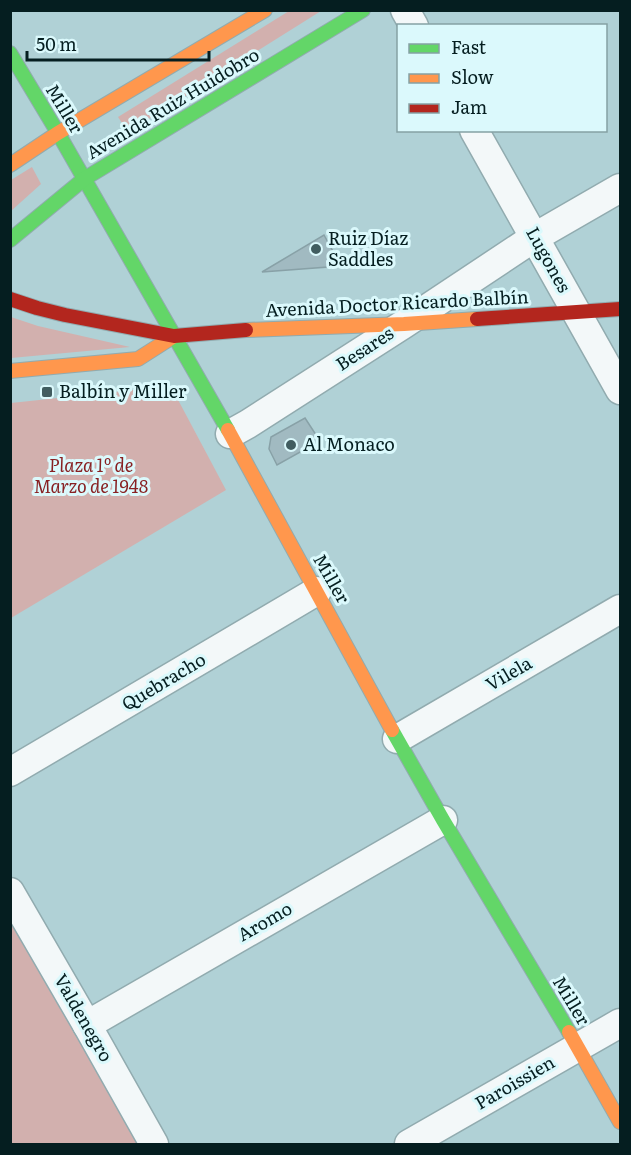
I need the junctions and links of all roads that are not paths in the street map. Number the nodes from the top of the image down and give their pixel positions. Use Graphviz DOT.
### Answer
graph roads {
  1 [pos="265,10"];
  2 [pos="363,10"];
  3 [pos="405,10"];
  4 [pos="413,24"];
  5 [pos="10,53"];
  6 [pos="475,132"];
  7 [pos="58,133"];
  8 [pos="10,165"];
  9 [pos="84,179"];
  10 [pos="621,188"];
  11 [pos="535,237"];
  12 [pos="10,240"];
  13 [pos="10,299"];
  14 [pos="621,309"];
  15 [pos="576,312"];
  16 [pos="404,324"];
  17 [pos="174,336"];
  18 [pos="10,371"];
  19 [pos="621,390"];
  20 [pos="230,434"];
  21 [pos="317,591"];
  22 [pos="621,609"];
  23 [pos="397,740"];
  24 [pos="10,772"];
  25 [pos="443,820"];
  26 [pos="10,892"];
  27 [pos="621,1023"];
  28 [pos="87,1025"];
  29 [pos="578,1047"];
  30 [pos="621,1122"];
  31 [pos="154,1144"];
  32 [pos="409,1144"];
  1 -- 7 [label="main road, Avenida Ruiz Huidobro"];
  2 -- 9 [label="main road, Avenida Ruiz Huidobro"];
  3 -- 4 [label="street"];
  5 -- 7 [label="main road, Miller"];
  6 -- 11 [label="street, Lugones"];
  7 -- 8 [label="main road, Avenida Ruiz Huidobro"];
  7 -- 9 [label="main road, Miller"];
  9 -- 12 [label="main road, Avenida Ruiz Huidobro"];
  9 -- 17 [label="main road, Miller"];
  10 -- 11 [label="street, Besares"];
  11 -- 15 [label="street, Lugones"];
  11 -- 16 [label="street, Besares"];
  13 -- 17 [label="main road, Avenida Doctor Ricardo Balbín"];
  14 -- 15 [label="main road, Avenida Doctor Ricardo Balbín"];
  15 -- 16 [label="main road, Avenida Doctor Ricardo Balbín"];
  15 -- 19 [label="street, Lugones"];
  16 -- 17 [label="main road, Avenida Doctor Ricardo Balbín"];
  16 -- 20 [label="street, Besares"];
  17 -- 18 [label="main road, Avenida Doctor Ricardo Balbín"];
  17 -- 20 [label="main road, Miller"];
  20 -- 21 [label="main road, Miller"];
  21 -- 23 [label="main road, Miller"];
  21 -- 24 [label="street, Quebracho"];
  22 -- 23 [label="street, Vilela"];
  23 -- 25 [label="main road, Miller"];
  25 -- 28 [label="street, Aromo"];
  25 -- 29 [label="main road, Miller"];
  26 -- 28 [label="street, Valdenegro"];
  27 -- 29 [label="street, Paroissien"];
  28 -- 31 [label="street, Valdenegro"];
  29 -- 30 [label="main road, Miller"];
  29 -- 32 [label="street, Paroissien"];
}
